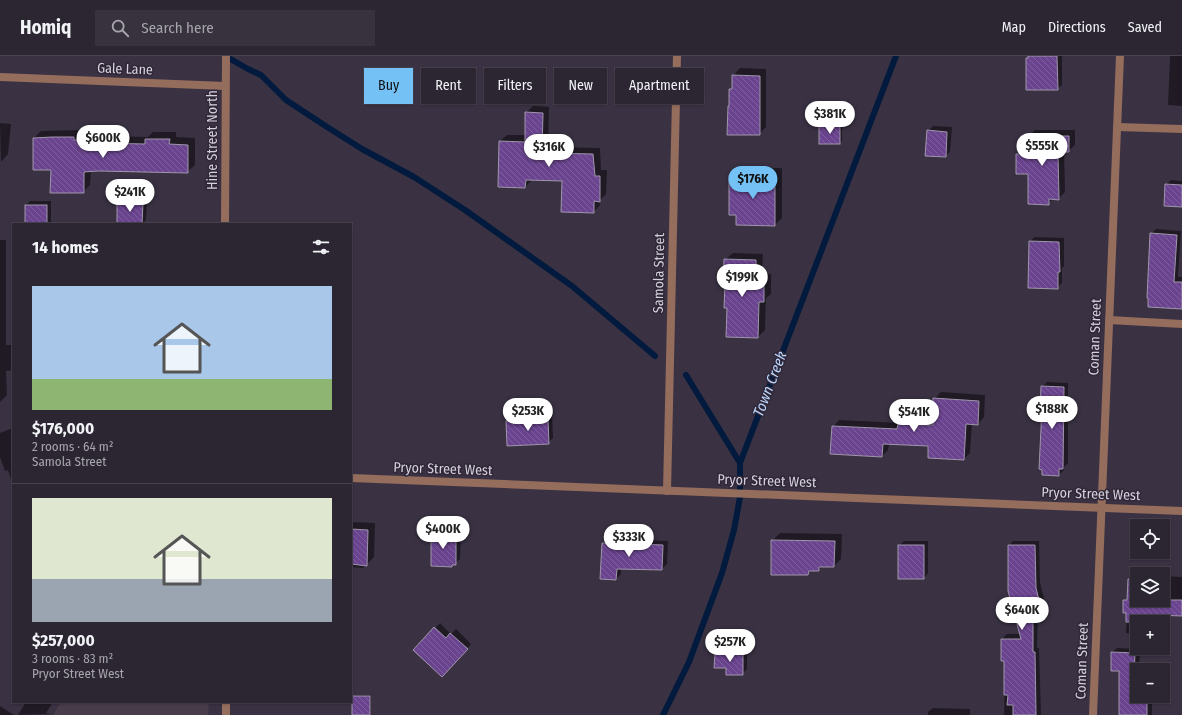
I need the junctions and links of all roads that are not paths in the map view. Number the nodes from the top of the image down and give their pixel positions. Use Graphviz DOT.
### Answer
graph roads {
  1 [pos="226,56"];
  2 [pos="677,56"];
  3 [pos="1120,56"];
  4 [pos="0,77"];
  5 [pos="225,86"];
  6 [pos="1117,127"];
  7 [pos="1182,129"];
  8 [pos="225,223"];
  9 [pos="1109,320"];
  10 [pos="1182,324"];
  11 [pos="352,478"];
  12 [pos="668,491"];
  13 [pos="1102,507"];
  14 [pos="1182,511"];
  15 [pos="226,703"];
  16 [pos="226,715"];
  17 [pos="1093,715"];
  1 -- 5 [label="street, Hine Street North"];
  2 -- 12 [label="street, Samola Street"];
  3 -- 6 [label="street, Coman Street"];
  4 -- 5 [label="street, Gale Lane"];
  5 -- 8 [label="street, Hine Street North"];
  6 -- 7 [label="street"];
  6 -- 9 [label="street, Coman Street"];
  9 -- 10 [label="street"];
  9 -- 13 [label="street, Coman Street"];
  11 -- 12 [label="street, Pryor Street West"];
  12 -- 13 [label="street, Pryor Street West"];
  13 -- 14 [label="street, Pryor Street West"];
  13 -- 17 [label="street, Coman Street"];
  15 -- 16 [label="street"];
}
